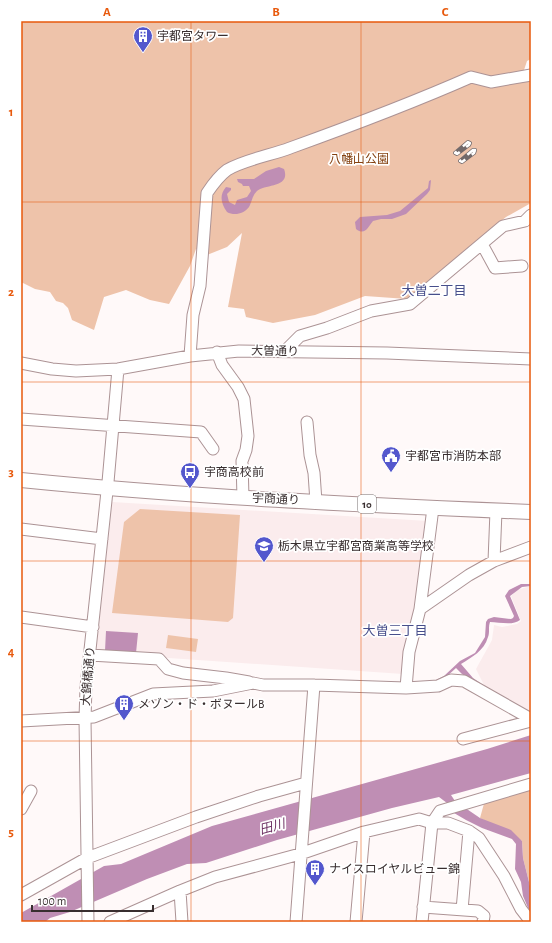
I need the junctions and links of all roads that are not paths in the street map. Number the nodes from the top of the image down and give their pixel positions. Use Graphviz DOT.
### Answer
graph roads {
  1 [pos="531,75"];
  2 [pos="531,215"];
  3 [pos="482,244"];
  4 [pos="522,266"];
  5 [pos="285,351"];
  6 [pos="217,352"];
  7 [pos="190,356"];
  8 [pos="531,359"];
  9 [pos="21,363"];
  10 [pos="118,369"];
  11 [pos="21,419"];
  12 [pos="307,422"];
  13 [pos="112,427"];
  14 [pos="213,449"];
  15 [pos="21,480"];
  16 [pos="107,488"];
  17 [pos="243,498"];
  18 [pos="316,502"];
  19 [pos="433,508"];
  20 [pos="496,510"];
  21 [pos="531,512"];
  22 [pos="21,530"];
  23 [pos="102,539"];
  24 [pos="531,547"];
  25 [pos="494,561"];
  26 [pos="420,609"];
  27 [pos="21,617"];
  28 [pos="93,627"];
  29 [pos="90,655"];
  30 [pos="253,683"];
  31 [pos="314,685"];
  32 [pos="406,688"];
  33 [pos="85,719"];
  34 [pos="531,720"];
  35 [pos="21,721"];
  36 [pos="463,739"];
  37 [pos="531,784"];
  38 [pos="306,787"];
  39 [pos="31,791"];
  40 [pos="21,808"];
  41 [pos="432,823"];
  42 [pos="469,831"];
  43 [pos="364,832"];
  44 [pos="301,850"];
  45 [pos="87,861"];
  46 [pos="180,891"];
  47 [pos="21,895"];
  48 [pos="423,908"];
  49 [pos="462,910"];
  50 [pos="88,922"];
  51 [pos="110,922"];
  52 [pos="182,922"];
  53 [pos="296,922"];
  54 [pos="356,922"];
  55 [pos="422,922"];
  56 [pos="483,922"];
  57 [pos="531,922"];
  1 -- 7 [label="street"];
  2 -- 3 [label="street"];
  3 -- 4 [label="street"];
  3 -- 5 [label="street"];
  5 -- 6 [label="street, 大曽通り"];
  5 -- 8 [label="street, 大曽通り"];
  6 -- 7 [label="street, 大曽通り"];
  6 -- 17 [label="street"];
  7 -- 10 [label="street, 大曽通り"];
  9 -- 10 [label="street, 大曽通り"];
  10 -- 13 [label="street, 大錦橋通り"];
  11 -- 13 [label="street"];
  12 -- 18 [label="street"];
  13 -- 14 [label="street"];
  13 -- 16 [label="street, 大錦橋通り"];
  15 -- 16 [label="main road, 宇商通り / 10"];
  16 -- 17 [label="main road, 宇商通り / 10"];
  16 -- 23 [label="street, 大錦橋通り"];
  17 -- 18 [label="main road, 宇商通り / 10"];
  18 -- 19 [label="main road, 宇商通り / 10"];
  19 -- 20 [label="main road, 宇商通り / 10"];
  19 -- 26 [label="street"];
  20 -- 21 [label="main road, 宇商通り / 10"];
  20 -- 25 [label="street"];
  22 -- 23 [label="street"];
  23 -- 28 [label="street, 大錦橋通り"];
  24 -- 25 [label="street"];
  25 -- 26 [label="street"];
  26 -- 32 [label="street"];
  27 -- 28 [label="street"];
  28 -- 29 [label="street, 大錦橋通り"];
  29 -- 30 [label="street"];
  29 -- 33 [label="street, 大錦橋通り"];
  30 -- 31 [label="street"];
  30 -- 33 [label="street"];
  31 -- 32 [label="street"];
  31 -- 38 [label="street"];
  32 -- 34 [label="street"];
  33 -- 35 [label="street"];
  33 -- 45 [label="street, 大錦橋通り"];
  34 -- 36 [label="street"];
  37 -- 41 [label="street"];
  38 -- 44 [label="street"];
  38 -- 45 [label="street"];
  39 -- 40 [label="street"];
  41 -- 42 [label="street"];
  41 -- 43 [label="street"];
  41 -- 48 [label="street"];
  42 -- 49 [label="street"];
  42 -- 57 [label="street"];
  43 -- 44 [label="street"];
  43 -- 54 [label="street"];
  44 -- 46 [label="street"];
  44 -- 53 [label="street"];
  45 -- 47 [label="street"];
  45 -- 50 [label="street, 大錦橋通り"];
  46 -- 51 [label="street"];
  46 -- 52 [label="street"];
  48 -- 49 [label="street"];
  48 -- 55 [label="street"];
  49 -- 56 [label="street"];
}
